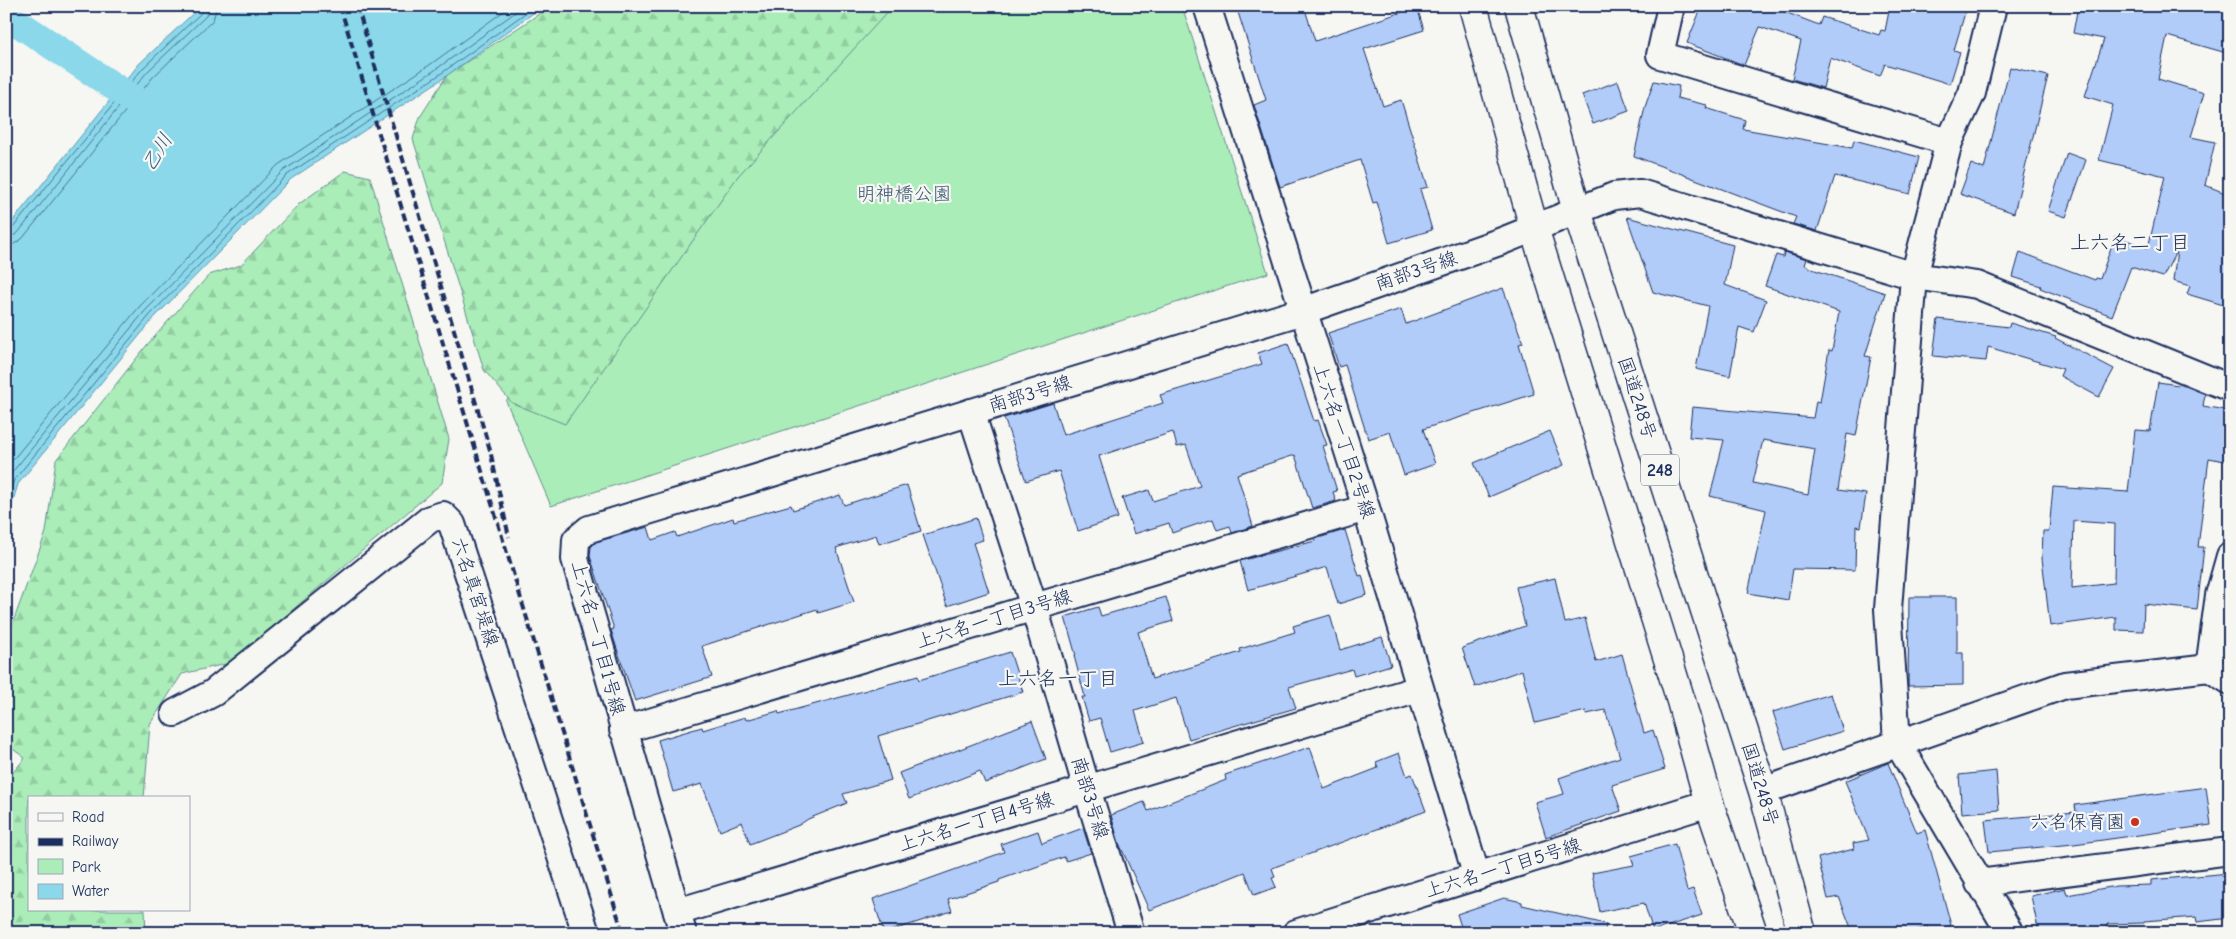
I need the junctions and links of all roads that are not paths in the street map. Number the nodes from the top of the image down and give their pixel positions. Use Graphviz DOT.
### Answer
graph roads {
  1 [pos="1207,6"];
  2 [pos="1473,6"];
  3 [pos="1519,6"];
  4 [pos="1671,6"];
  5 [pos="1993,6"];
  6 [pos="1949,142"];
  7 [pos="1577,212"];
  8 [pos="1534,228"];
  9 [pos="1914,276"];
  10 [pos="1303,311"];
  11 [pos="2230,388"];
  12 [pos="971,412"];
  13 [pos="1366,508"];
  14 [pos="2230,556"];
  15 [pos="1034,607"];
  16 [pos="2219,675"];
  17 [pos="1419,689"];
  18 [pos="175,713"];
  19 [pos="623,730"];
  20 [pos="1897,742"];
  21 [pos="1087,790"];
  22 [pos="1763,791"];
  23 [pos="1710,803"];
  24 [pos="2230,851"];
  25 [pos="1477,877"];
  26 [pos="1979,883"];
  27 [pos="680,922"];
  28 [pos="586,933"];
  29 [pos="1131,933"];
  30 [pos="1296,933"];
  31 [pos="1753,933"];
  32 [pos="1802,933"];
  33 [pos="2010,933"];
  1 -- 10 [label="street, 上六名一丁目2号線"];
  2 -- 8 [label="highway, 248"];
  3 -- 7 [label="highway, 国道248号 / 248"];
  4 -- 6 [label="street"];
  5 -- 6 [label="street"];
  6 -- 9 [label="street"];
  7 -- 8 [label="street, 南部3号線"];
  7 -- 9 [label="street, 南部3号線"];
  7 -- 22 [label="highway, 国道248号 / 248"];
  8 -- 10 [label="street, 南部3号線"];
  8 -- 23 [label="highway, 248"];
  9 -- 11 [label="street, 南部3号線"];
  9 -- 20 [label="street"];
  10 -- 12 [label="street, 南部3号線"];
  10 -- 13 [label="street, 上六名一丁目2号線"];
  12 -- 15 [label="street, 南部3号線"];
  12 -- 19 [label="street, 上六名一丁目1号線"];
  13 -- 15 [label="street, 上六名一丁目3号線"];
  13 -- 17 [label="street, 上六名一丁目2号線"];
  14 -- 16 [label="street"];
  15 -- 19 [label="street, 上六名一丁目3号線"];
  15 -- 21 [label="street, 南部3号線"];
  16 -- 20 [label="street"];
  17 -- 21 [label="street, 上六名一丁目4号線"];
  17 -- 25 [label="street, 上六名一丁目2号線"];
  18 -- 28 [label="street, 六名真宮堤線"];
  19 -- 27 [label="street, 上六名一丁目1号線"];
  20 -- 22 [label="street"];
  20 -- 26 [label="street"];
  21 -- 27 [label="street, 上六名一丁目4号線"];
  21 -- 29 [label="street, 南部3号線"];
  22 -- 32 [label="highway, 国道248号 / 248"];
  23 -- 25 [label="street, 上六名一丁目5号線"];
  23 -- 31 [label="highway, 248"];
  24 -- 26 [label="street"];
  25 -- 30 [label="street, 上六名一丁目5号線"];
  26 -- 33 [label="street"];
}
